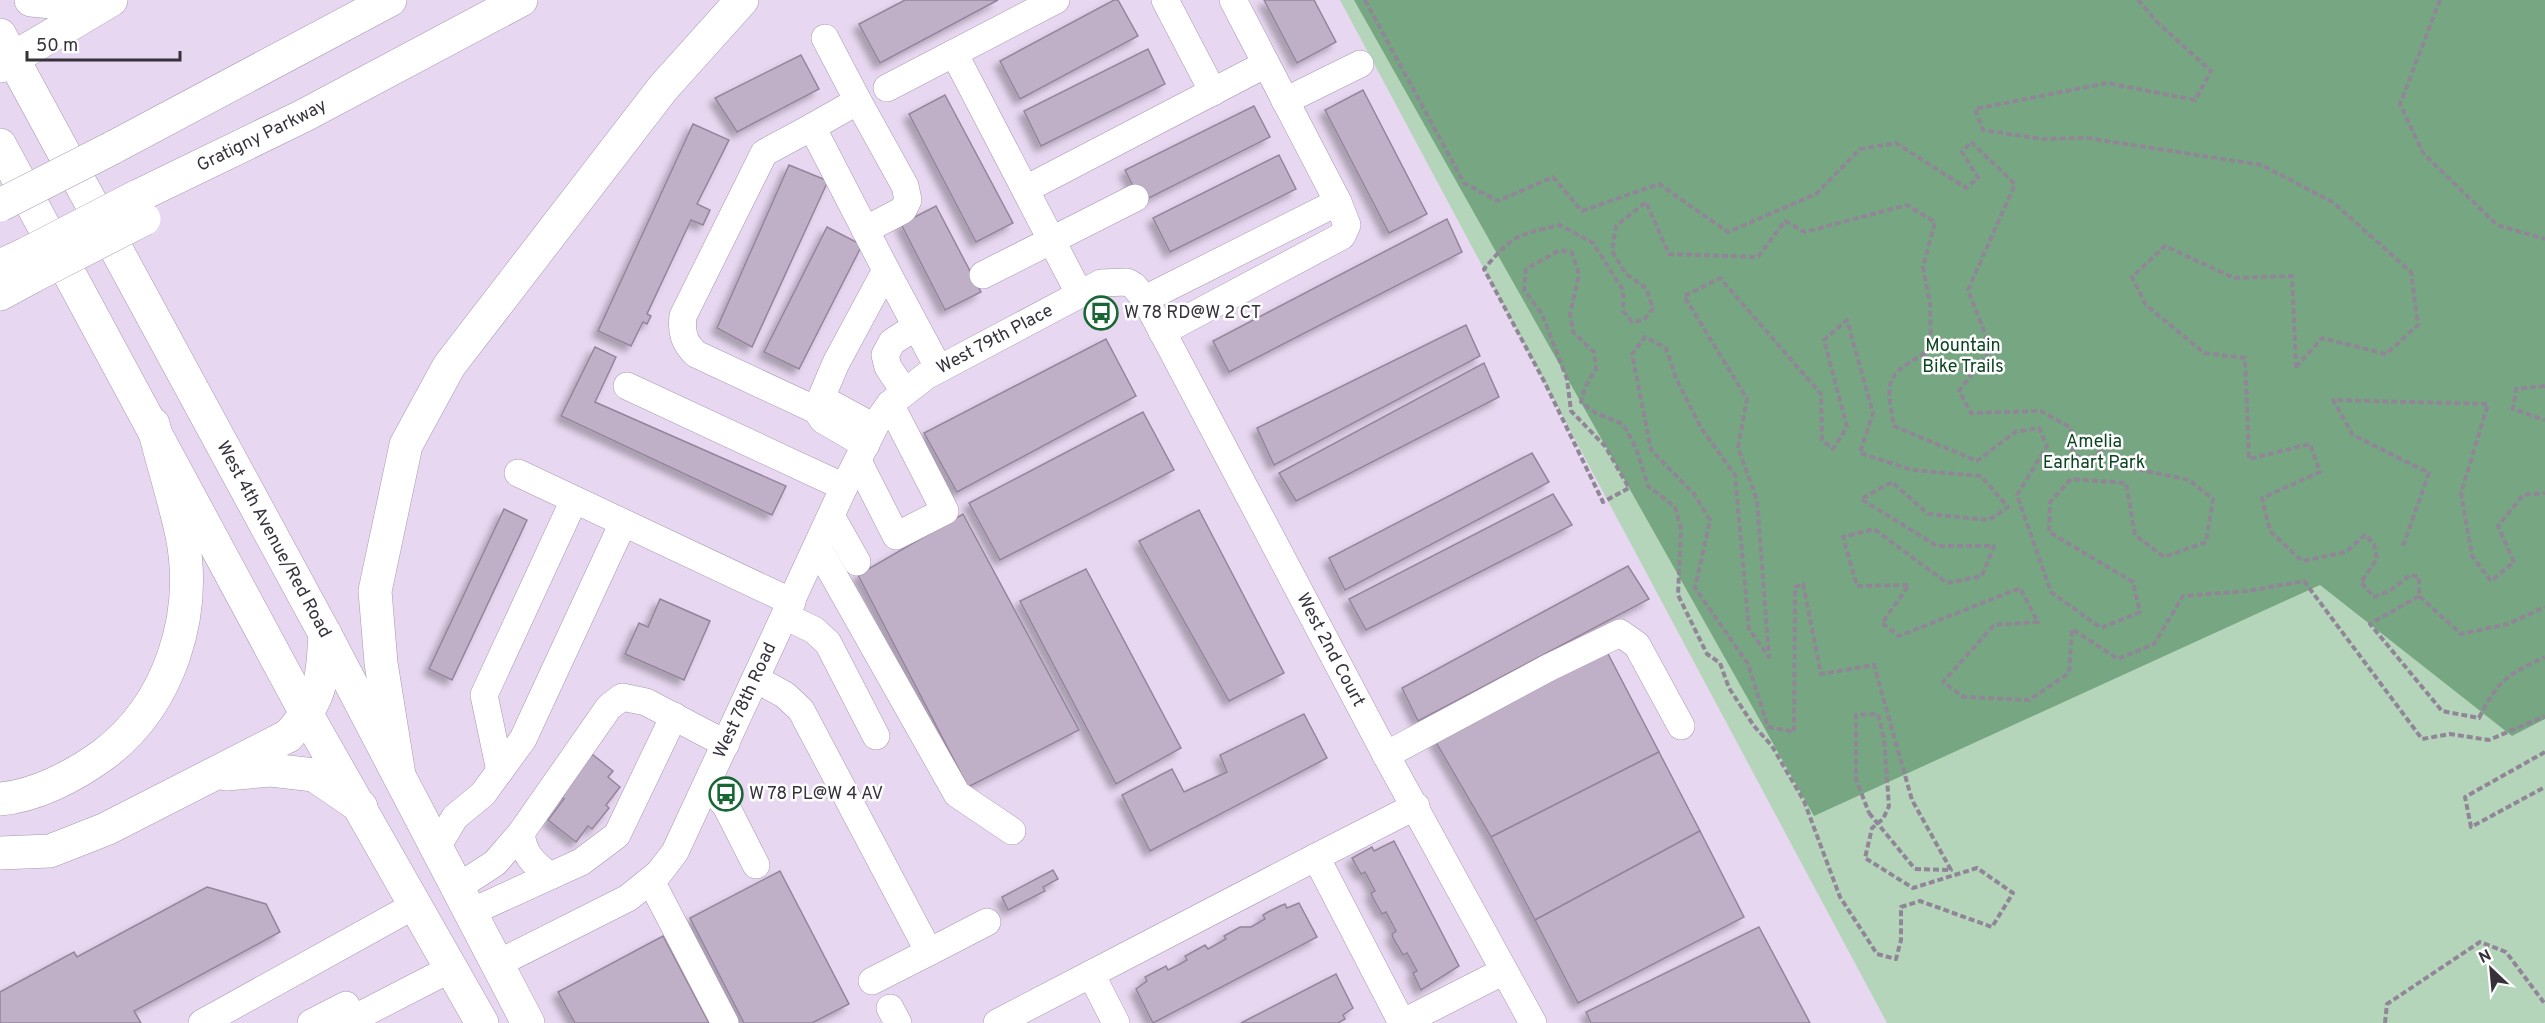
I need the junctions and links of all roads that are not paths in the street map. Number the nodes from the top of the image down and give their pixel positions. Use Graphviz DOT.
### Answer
graph roads {
  1 [pos="31,0"];
  2 [pos="90,0"];
  3 [pos="111,0"];
  4 [pos="390,0"];
  5 [pos="521,0"];
  6 [pos="742,0"];
  7 [pos="1056,0"];
  8 [pos="1165,0"];
  9 [pos="1233,0"];
  10 [pos="825,38"];
  11 [pos="954,53"];
  12 [pos="4,54"];
  13 [pos="1266,64"];
  14 [pos="1360,64"];
  15 [pos="887,88"];
  16 [pos="1213,92"];
  17 [pos="858,101"];
  18 [pos="1285,101"];
  19 [pos="812,127"];
  20 [pos="0,145"];
  21 [pos="1026,189"];
  22 [pos="1136,198"];
  23 [pos="1338,202"];
  24 [pos="0,206"];
  25 [pos="865,230"];
  26 [pos="1053,240"];
  27 [pos="20,266"];
  28 [pos="886,270"];
  29 [pos="983,275"];
  30 [pos="1192,276"];
  31 [pos="1136,291"];
  32 [pos="1079,293"];
  33 [pos="0,294"];
  34 [pos="1210,308"];
  35 [pos="915,327"];
  36 [pos="1161,333"];
  37 [pos="939,369"];
  38 [pos="627,386"];
  39 [pos="816,410"];
  40 [pos="153,424"];
  41 [pos="878,425"];
  42 [pos="518,473"];
  43 [pos="844,487"];
  44 [pos="574,500"];
  45 [pos="831,516"];
  46 [pos="623,523"];
  47 [pos="817,546"];
  48 [pos="857,562"];
  49 [pos="788,609"];
  50 [pos="325,634"];
  51 [pos="756,679"];
  52 [pos="307,715"];
  53 [pos="674,716"];
  54 [pos="1682,726"];
  55 [pos="876,736"];
  56 [pos="726,744"];
  57 [pos="1386,755"];
  58 [pos="500,771"];
  59 [pos="215,775"];
  60 [pos="399,775"];
  61 [pos="708,785"];
  62 [pos="0,799"];
  63 [pos="1416,806"];
  64 [pos="361,807"];
  65 [pos="1012,831"];
  66 [pos="521,833"];
  67 [pos="437,847"];
  68 [pos="0,853"];
  69 [pos="1316,856"];
  70 [pos="392,861"];
  71 [pos="756,865"];
  72 [pos="550,876"];
  73 [pos="651,881"];
  74 [pos="465,900"];
  75 [pos="417,904"];
  76 [pos="987,922"];
  77 [pos="928,952"];
  78 [pos="497,964"];
  79 [pos="452,968"];
  80 [pos="1504,971"];
  81 [pos="1090,974"];
  82 [pos="872,981"];
  83 [pos="351,1022"];
  84 [pos="202,1023"];
  85 [pos="311,1023"];
  86 [pos="482,1023"];
  87 [pos="528,1023"];
  88 [pos="725,1023"];
  89 [pos="997,1023"];
  90 [pos="1116,1023"];
  91 [pos="1402,1023"];
  92 [pos="1533,1023"];
  1 -- 2 [label="main road"];
  3 -- 12 [label="main road"];
  4 -- 24 [label="main road, bridge"];
  5 -- 27 [label="main road, Gratigny Parkway, bridge"];
  6 -- 60 [label="main road"];
  7 -- 11 [label="street"];
  8 -- 16 [label="street"];
  9 -- 13 [label="street"];
  10 -- 17 [label="street"];
  11 -- 15 [label="street"];
  11 -- 21 [label="street"];
  12 -- 50 [label="main road, West 4th Avenue/Red Road"];
  13 -- 16 [label="street"];
  13 -- 18 [label="street"];
  14 -- 18 [label="street"];
  16 -- 21 [label="street"];
  17 -- 19 [label="street"];
  17 -- 25 [label="street"];
  18 -- 23 [label="street"];
  19 -- 25 [label="street"];
  19 -- 39 [label="street"];
  20 -- 40 [label="main road"];
  21 -- 26 [label="street"];
  22 -- 26 [label="street"];
  23 -- 30 [label="street"];
  23 -- 34 [label="street"];
  25 -- 28 [label="street"];
  26 -- 29 [label="street"];
  26 -- 32 [label="street"];
  27 -- 33 [label="main road, Gratigny Parkway"];
  28 -- 35 [label="street"];
  28 -- 39 [label="street"];
  30 -- 31 [label="street"];
  30 -- 34 [label="street"];
  31 -- 32 [label="street, West 79th Place"];
  31 -- 36 [label="street, West 2nd Court"];
  32 -- 37 [label="street, West 79th Place"];
  34 -- 36 [label="street"];
  35 -- 37 [label="street"];
  35 -- 41 [label="street"];
  36 -- 57 [label="street, West 2nd Court"];
  37 -- 41 [label="street, West 79th Place"];
  38 -- 43 [label="street"];
  39 -- 41 [label="street"];
  40 -- 52 [label="main road"];
  40 -- 62 [label="main road"];
  41 -- 43 [label="street, West 78th Road"];
  42 -- 44 [label="street"];
  43 -- 45 [label="street, West 78th Road"];
  44 -- 46 [label="street"];
  44 -- 58 [label="street"];
  45 -- 47 [label="street, West 78th Road"];
  45 -- 48 [label="street"];
  46 -- 49 [label="street"];
  46 -- 58 [label="street"];
  47 -- 49 [label="street, West 78th Road"];
  47 -- 65 [label="street"];
  49 -- 51 [label="street, West 78th Road"];
  49 -- 55 [label="street"];
  50 -- 52 [label="main road"];
  50 -- 60 [label="main road, West 4th Avenue/Red Road"];
  51 -- 56 [label="street, West 78th Road"];
  51 -- 77 [label="street"];
  52 -- 59 [label="main road"];
  52 -- 64 [label="main road"];
  53 -- 56 [label="street"];
  53 -- 66 [label="street"];
  53 -- 72 [label="street"];
  54 -- 57 [label="street"];
  56 -- 61 [label="street, West 78th Road"];
  57 -- 63 [label="street, West 2nd Court"];
  58 -- 67 [label="street"];
  59 -- 64 [label="main road"];
  59 -- 68 [label="main road"];
  60 -- 67 [label="main road, West 4th Avenue/Red Road"];
  61 -- 71 [label="street"];
  61 -- 73 [label="street, West 78th Road"];
  63 -- 69 [label="street"];
  63 -- 80 [label="street, West 2nd Court"];
  64 -- 70 [label="main road"];
  66 -- 72 [label="street"];
  66 -- 74 [label="street"];
  67 -- 74 [label="main road, West 4th Avenue/Red Road"];
  69 -- 81 [label="street"];
  69 -- 91 [label="street"];
  70 -- 75 [label="main road"];
  70 -- 78 [label="main road"];
  72 -- 74 [label="street"];
  73 -- 78 [label="street, West 78th Road"];
  73 -- 88 [label="street"];
  74 -- 78 [label="main road, West 4th Avenue/Red Road"];
  75 -- 79 [label="main road"];
  75 -- 84 [label="street"];
  76 -- 77 [label="street"];
  77 -- 82 [label="street"];
  78 -- 87 [label="main road, West 4th Avenue/Red Road"];
  79 -- 83 [label="street"];
  79 -- 86 [label="main road"];
  80 -- 91 [label="street"];
  80 -- 92 [label="street, West 2nd Court"];
  81 -- 89 [label="street"];
  81 -- 90 [label="street"];
  83 -- 85 [label="street"];
}
